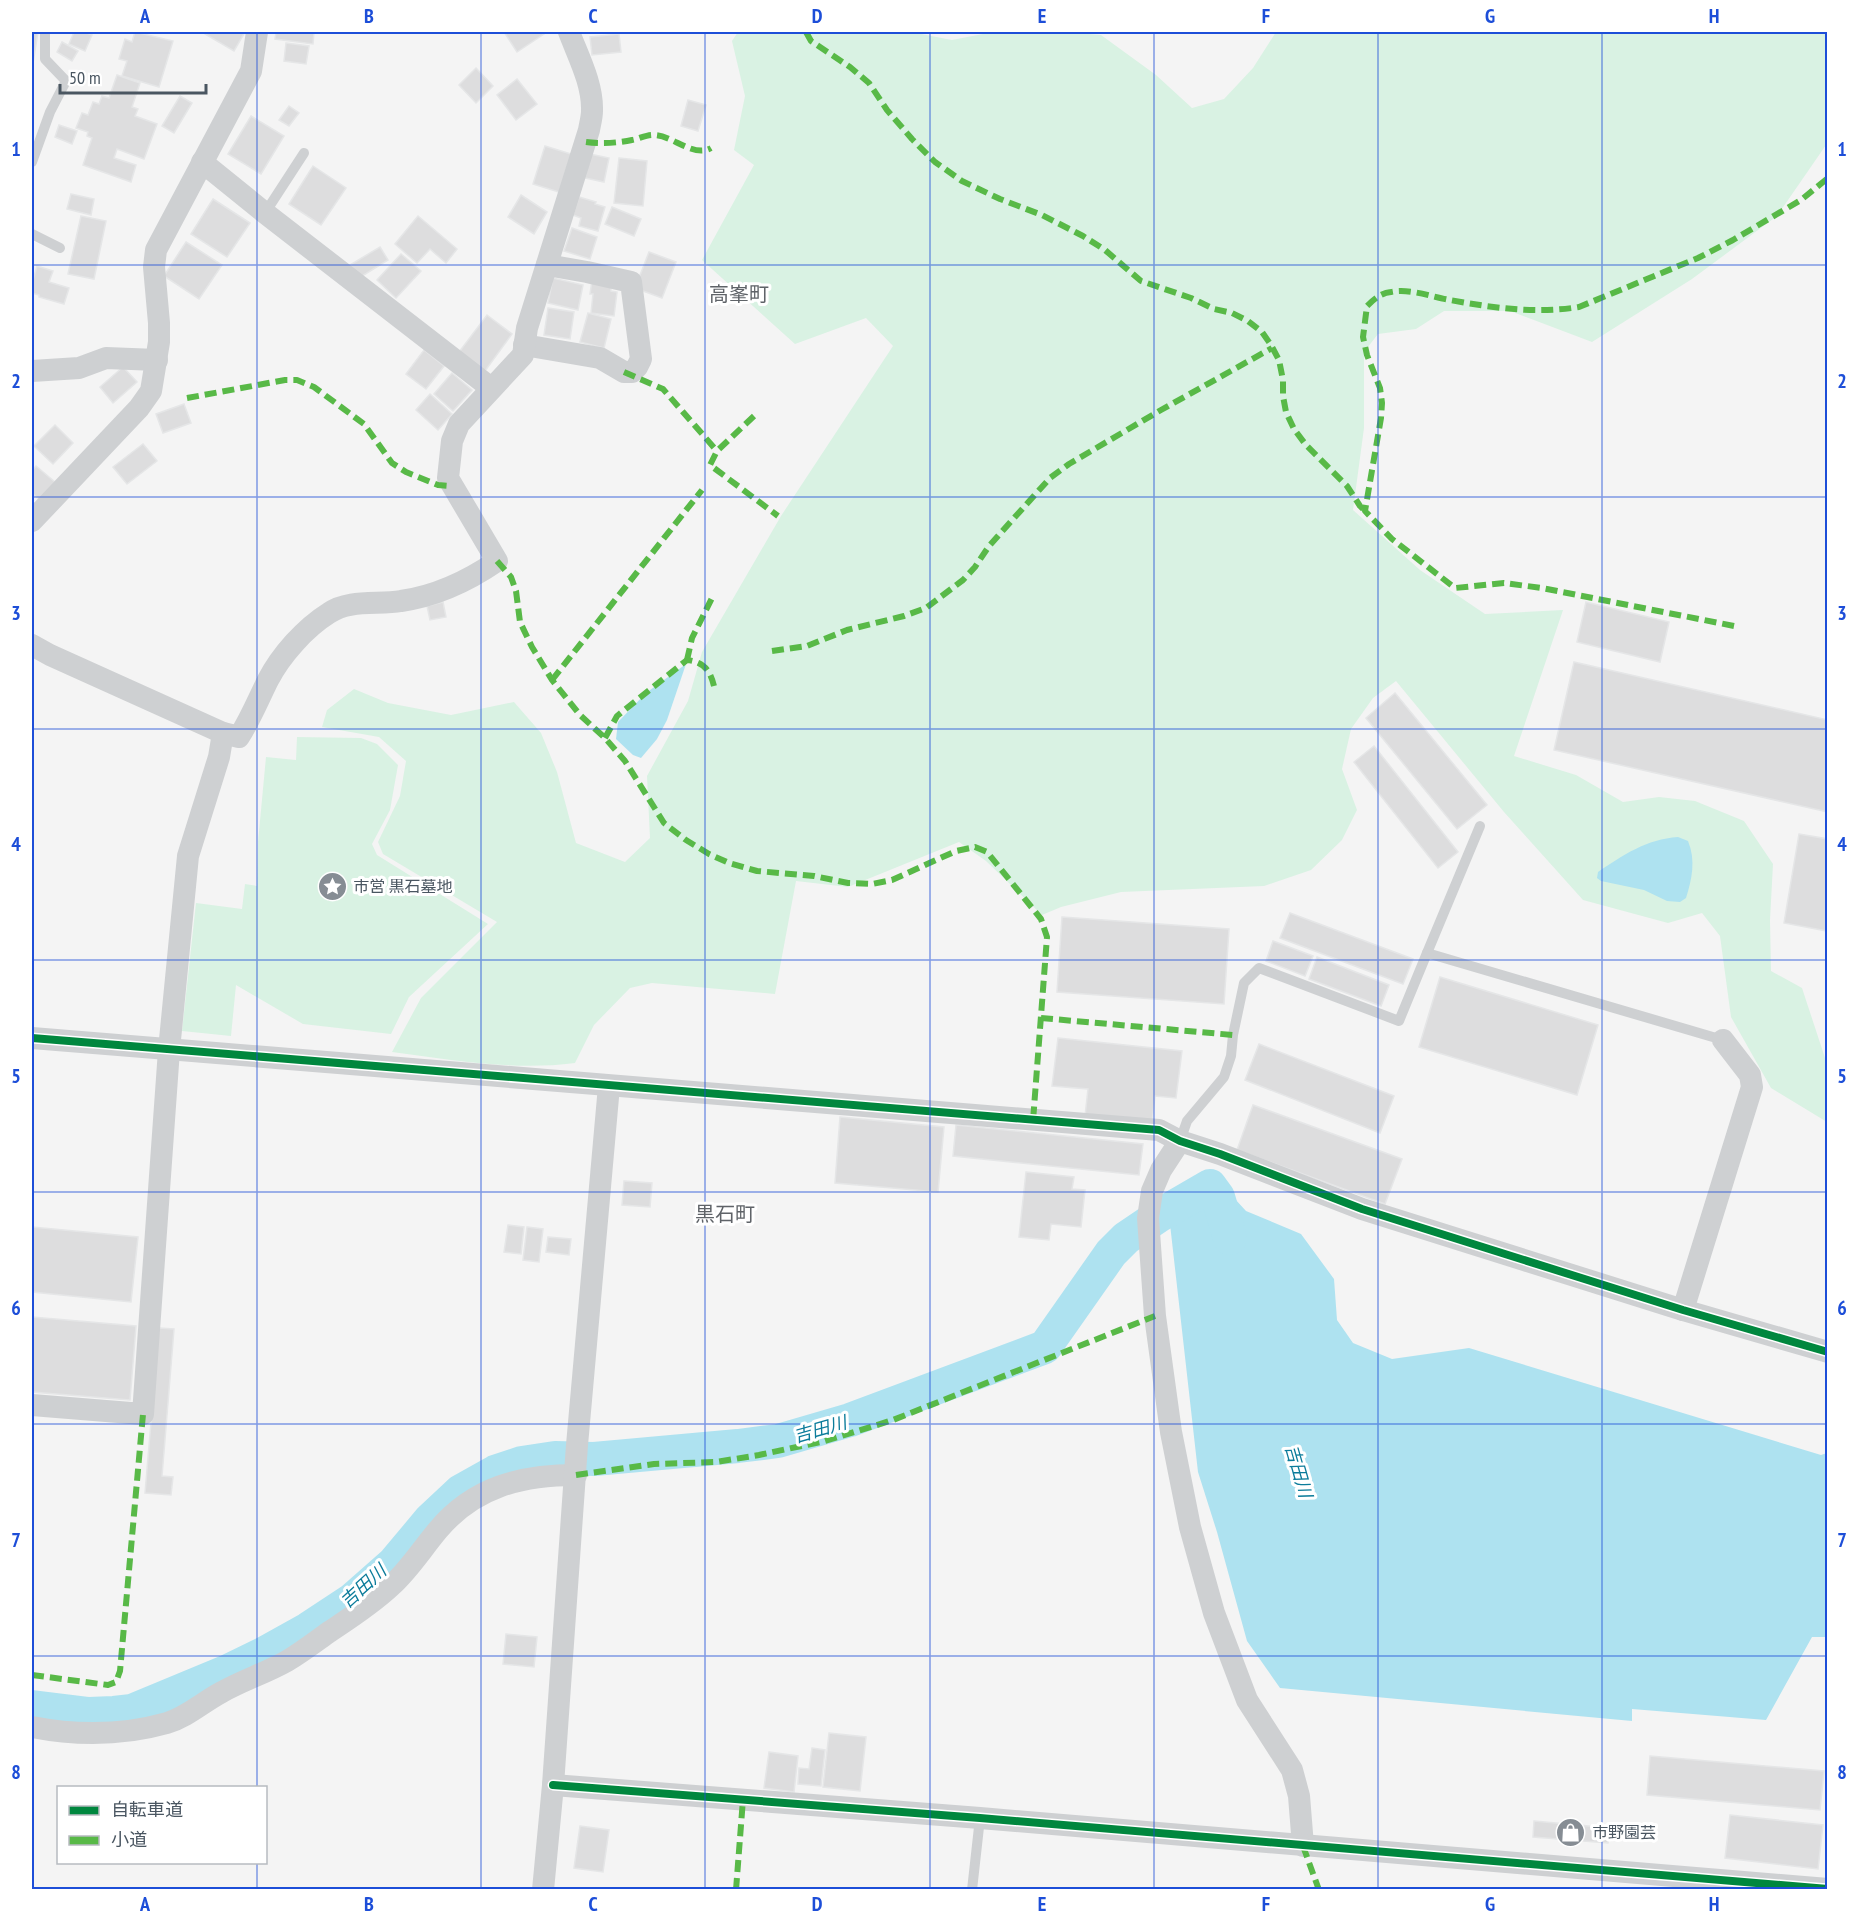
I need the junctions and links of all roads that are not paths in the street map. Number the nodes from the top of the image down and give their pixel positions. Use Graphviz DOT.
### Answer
graph roads {
  1 [pos="45,32"];
  2 [pos="257,32"];
  3 [pos="569,32"];
  4 [pos="304,153"];
  5 [pos="32,162"];
  6 [pos="202,162"];
  7 [pos="265,213"];
  8 [pos="32,234"];
  9 [pos="60,248"];
  10 [pos="547,265"];
  11 [pos="524,345"];
  12 [pos="157,360"];
  13 [pos="32,371"];
  14 [pos="491,388"];
  15 [pos="32,521"];
  16 [pos="32,645"];
  17 [pos="223,734"];
  18 [pos="1480,825"];
  19 [pos="1427,953"];
  20 [pos="32,1038"];
  21 [pos="1723,1040"];
  22 [pos="169,1050"];
  23 [pos="609,1086"];
  24 [pos="1180,1141"];
  25 [pos="1683,1310"];
  26 [pos="1827,1352"];
  27 [pos="32,1405"];
  28 [pos="576,1474"];
  29 [pos="32,1727"];
  30 [pos="553,1785"];
  31 [pos="980,1818"];
  32 [pos="1303,1846"];
  33 [pos="1827,1889"];
  34 [pos="543,1890"];
  35 [pos="972,1890"];
  1 -- 5 [label="lane"];
  2 -- 6 [label="street"];
  3 -- 10 [label="street"];
  4 -- 7 [label="lane"];
  6 -- 7 [label="street"];
  6 -- 12 [label="street"];
  7 -- 14 [label="street"];
  8 -- 9 [label="lane"];
  10 -- 11 [label="street"];
  10 -- 11 [label="street"];
  11 -- 14 [label="street"];
  12 -- 13 [label="street"];
  12 -- 15 [label="street"];
  14 -- 17 [label="street"];
  16 -- 17 [label="street"];
  17 -- 22 [label="street"];
  18 -- 19 [label="lane"];
  19 -- 21 [label="lane"];
  19 -- 24 [label="lane"];
  20 -- 22 [label="street"];
  21 -- 25 [label="street"];
  22 -- 23 [label="street"];
  22 -- 27 [label="street"];
  23 -- 24 [label="street"];
  23 -- 28 [label="street"];
  24 -- 25 [label="street"];
  24 -- 32 [label="street"];
  25 -- 26 [label="street"];
  28 -- 29 [label="street"];
  28 -- 30 [label="street"];
  30 -- 31 [label="street"];
  30 -- 34 [label="street"];
  31 -- 32 [label="street"];
  31 -- 35 [label="lane"];
  32 -- 33 [label="street"];
}
